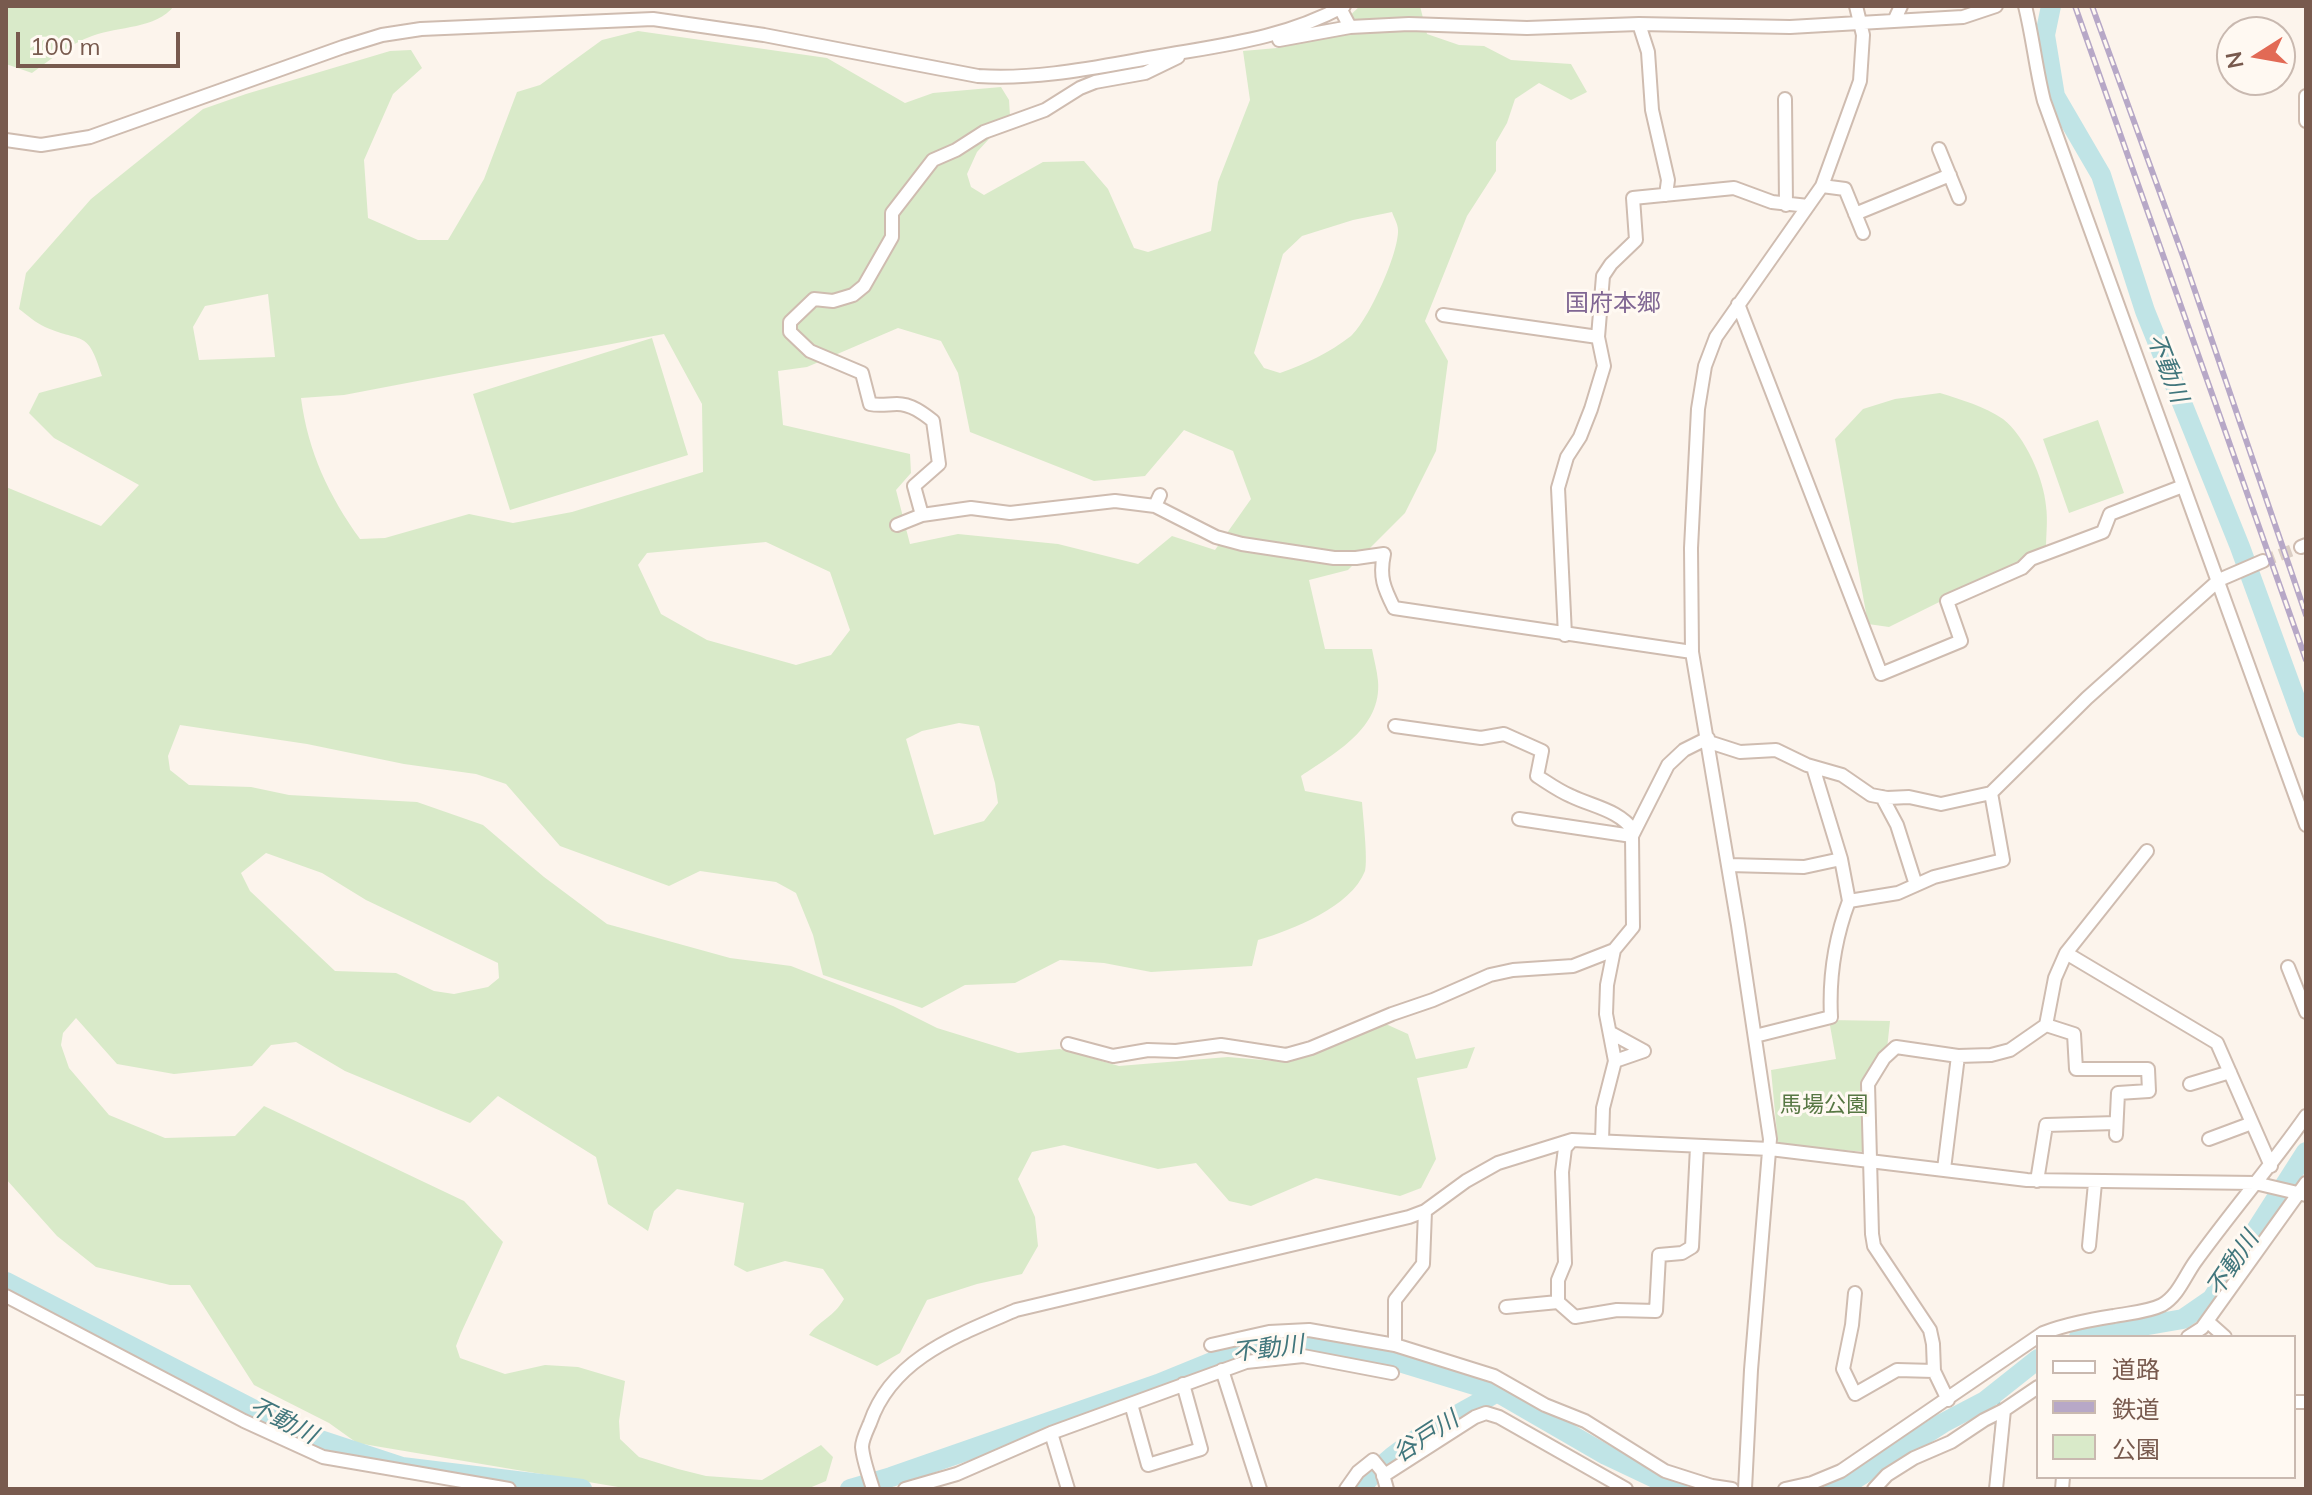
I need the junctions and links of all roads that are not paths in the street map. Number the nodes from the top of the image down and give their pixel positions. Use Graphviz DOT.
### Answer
graph roads {
  1 [pos="1856,6"];
  2 [pos="1901,6"];
  3 [pos="1996,6"];
  4 [pos="2025,6"];
  5 [pos="1342,7"];
  6 [pos="603,12"];
  7 [pos="1894,21"];
  8 [pos="1862,23"];
  9 [pos="1639,24"];
  10 [pos="1350,27"];
  11 [pos="1265,38"];
  12 [pos="1192,50"];
  13 [pos="2306,96"];
  14 [pos="1785,99"];
  15 [pos="2306,121"];
  16 [pos="6,140"];
  17 [pos="1939,149"];
  18 [pos="1950,175"];
  19 [pos="1822,186"];
  20 [pos="1666,195"];
  21 [pos="1959,198"];
  22 [pos="1786,205"];
  23 [pos="1808,206"];
  24 [pos="1855,214"];
  25 [pos="1863,233"];
  26 [pos="1738,304"];
  27 [pos="1443,315"];
  28 [pos="1598,337"];
  29 [pos="2183,486"];
  30 [pos="922,515"];
  31 [pos="897,525"];
  32 [pos="2263,561"];
  33 [pos="2219,580"];
  34 [pos="1565,635"];
  35 [pos="1692,652"];
  36 [pos="1395,726"];
  37 [pos="1708,740"];
  38 [pos="1813,767"];
  39 [pos="1991,793"];
  40 [pos="1882,797"];
  41 [pos="1519,819"];
  42 [pos="2306,825"];
  43 [pos="1633,833"];
  44 [pos="2147,851"];
  45 [pos="1841,859"];
  46 [pos="1729,865"];
  47 [pos="1916,885"];
  48 [pos="1849,901"];
  49 [pos="1614,950"];
  50 [pos="2066,953"];
  51 [pos="2288,967"];
  52 [pos="2306,1012"];
  53 [pos="2046,1025"];
  54 [pos="1611,1033"];
  55 [pos="1755,1036"];
  56 [pos="1068,1044"];
  57 [pos="1958,1056"];
  58 [pos="1615,1061"];
  59 [pos="2230,1072"];
  60 [pos="2190,1084"];
  61 [pos="2306,1116"];
  62 [pos="2252,1123"];
  63 [pos="2209,1139"];
  64 [pos="1572,1140"];
  65 [pos="1602,1141"];
  66 [pos="1697,1147"];
  67 [pos="1770,1149"];
  68 [pos="1871,1160"];
  69 [pos="2271,1166"];
  70 [pos="1944,1169"];
  71 [pos="2037,1181"];
  72 [pos="2095,1183"];
  73 [pos="2255,1183"];
  74 [pos="2303,1190"];
  75 [pos="1425,1211"];
  76 [pos="2089,1246"];
  77 [pos="1855,1293"];
  78 [pos="6,1296"];
  79 [pos="1558,1302"];
  80 [pos="1506,1307"];
  81 [pos="2207,1321"];
  82 [pos="2040,1335"];
  83 [pos="2191,1335"];
  84 [pos="2223,1335"];
  85 [pos="2036,1338"];
  86 [pos="1211,1345"];
  87 [pos="1395,1345"];
  88 [pos="1222,1370"];
  89 [pos="1934,1371"];
  90 [pos="1392,1373"];
  91 [pos="1183,1384"];
  92 [pos="2036,1388"];
  93 [pos="1948,1400"];
  94 [pos="1131,1404"];
  95 [pos="2004,1410"];
  96 [pos="1051,1433"];
  97 [pos="1383,1473"];
  98 [pos="871,1483"];
  99 [pos="509,1489"];
  100 [pos="905,1489"];
  101 [pos="1068,1489"];
  102 [pos="1260,1489"];
  103 [pos="1346,1489"];
  104 [pos="1387,1489"];
  105 [pos="1626,1489"];
  106 [pos="1732,1489"];
  107 [pos="1745,1489"];
  108 [pos="1785,1489"];
  109 [pos="1874,1489"];
  110 [pos="1996,1489"];
  1 -- 8 [label="street"];
  2 -- 7 [label="street"];
  3 -- 7 [label="street"];
  4 -- 29 [label="street"];
  5 -- 10 [label="street"];
  5 -- 11 [label="street"];
  6 -- 12 [label="street"];
  6 -- 16 [label="street"];
  7 -- 8 [label="street"];
  8 -- 9 [label="street"];
  8 -- 19 [label="street"];
  9 -- 10 [label="street"];
  9 -- 20 [label="street"];
  10 -- 11 [label="street"];
  11 -- 12 [label="street"];
  12 -- 30 [label="street"];
  13 -- 15 [label="street"];
  14 -- 22 [label="street"];
  17 -- 18 [label="street"];
  18 -- 21 [label="street"];
  18 -- 24 [label="street"];
  19 -- 23 [label="street"];
  19 -- 24 [label="street"];
  20 -- 22 [label="street"];
  20 -- 28 [label="street"];
  22 -- 23 [label="street"];
  23 -- 26 [label="street"];
  24 -- 25 [label="street"];
  26 -- 29 [label="street"];
  26 -- 35 [label="street"];
  27 -- 28 [label="street"];
  28 -- 34 [label="street"];
  29 -- 33 [label="street"];
  30 -- 31 [label="street"];
  30 -- 34 [label="street"];
  32 -- 33 [label="street"];
  33 -- 39 [label="street"];
  33 -- 42 [label="street"];
  34 -- 35 [label="street"];
  35 -- 37 [label="street"];
  36 -- 43 [label="street"];
  37 -- 38 [label="street"];
  37 -- 43 [label="street"];
  37 -- 46 [label="street"];
  38 -- 40 [label="street"];
  38 -- 45 [label="street"];
  39 -- 40 [label="street"];
  39 -- 47 [label="street"];
  40 -- 47 [label="street"];
  41 -- 43 [label="street"];
  43 -- 49 [label="street"];
  44 -- 50 [label="street"];
  45 -- 46 [label="street"];
  45 -- 48 [label="street"];
  46 -- 55 [label="street"];
  47 -- 48 [label="street"];
  48 -- 55 [label="street"];
  49 -- 54 [label="street"];
  49 -- 56 [label="street"];
  50 -- 53 [label="street"];
  50 -- 59 [label="street"];
  51 -- 52 [label="street"];
  53 -- 57 [label="street"];
  53 -- 71 [label="street"];
  54 -- 58 [label="street"];
  54 -- 58 [label="street"];
  55 -- 67 [label="street"];
  57 -- 68 [label="street"];
  57 -- 70 [label="street"];
  58 -- 65 [label="street"];
  59 -- 60 [label="street"];
  59 -- 62 [label="street"];
  61 -- 69 [label="street"];
  62 -- 63 [label="street"];
  62 -- 69 [label="street"];
  64 -- 65 [label="street"];
  64 -- 75 [label="street"];
  64 -- 79 [label="street"];
  65 -- 66 [label="street"];
  66 -- 67 [label="street"];
  66 -- 79 [label="street"];
  67 -- 68 [label="street"];
  67 -- 107 [label="street"];
  68 -- 70 [label="street"];
  68 -- 89 [label="street"];
  69 -- 73 [label="street"];
  70 -- 71 [label="street"];
  71 -- 72 [label="street"];
  72 -- 73 [label="street"];
  72 -- 76 [label="street"];
  73 -- 74 [label="street"];
  73 -- 82 [label="street"];
  74 -- 81 [label="street"];
  75 -- 87 [label="street"];
  75 -- 98 [label="street"];
  77 -- 89 [label="street"];
  78 -- 99 [label="street"];
  79 -- 80 [label="street"];
  81 -- 83 [label="street"];
  81 -- 84 [label="street"];
  85 -- 93 [label="street"];
  86 -- 87 [label="street"];
  87 -- 106 [label="street"];
  88 -- 90 [label="street"];
  88 -- 91 [label="street"];
  88 -- 102 [label="street"];
  89 -- 93 [label="street"];
  91 -- 94 [label="street"];
  91 -- 94 [label="street"];
  92 -- 95 [label="street"];
  93 -- 108 [label="street"];
  94 -- 96 [label="street"];
  95 -- 109 [label="street"];
  95 -- 110 [label="street"];
  96 -- 100 [label="street"];
  96 -- 101 [label="street"];
  97 -- 103 [label="street"];
  97 -- 104 [label="street"];
  97 -- 105 [label="street"];
}
